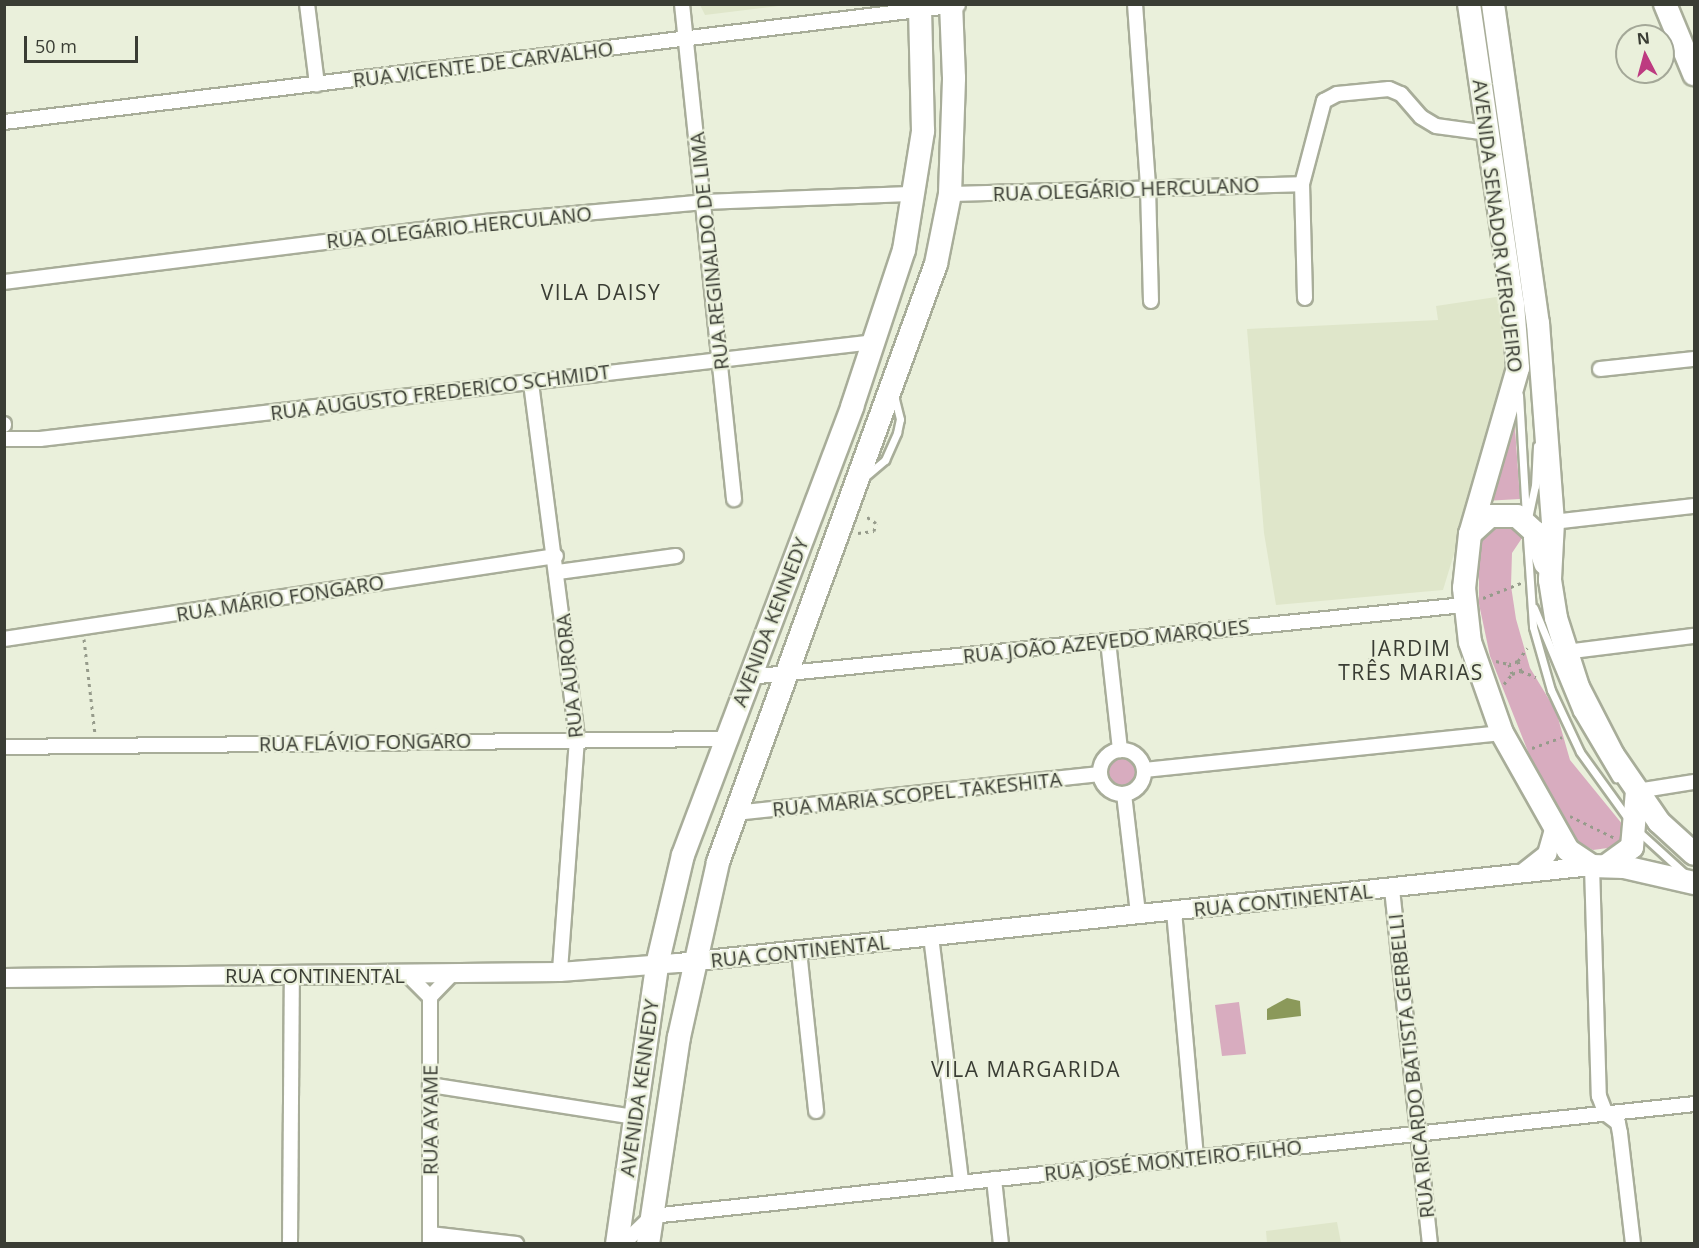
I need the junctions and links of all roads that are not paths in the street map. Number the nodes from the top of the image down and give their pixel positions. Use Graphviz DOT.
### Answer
graph roads {
  1 [pos="307,4"];
  2 [pos="682,4"];
  3 [pos="1135,4"];
  4 [pos="1469,4"];
  5 [pos="1492,4"];
  6 [pos="1665,4"];
  7 [pos="955,5"];
  8 [pos="920,7"];
  9 [pos="685,39"];
  10 [pos="1695,74"];
  11 [pos="317,84"];
  12 [pos="4,122"];
  13 [pos="1487,133"];
  14 [pos="1302,184"];
  15 [pos="1148,187"];
  16 [pos="916,194"];
  17 [pos="950,194"];
  18 [pos="704,202"];
  19 [pos="4,282"];
  20 [pos="1305,298"];
  21 [pos="1151,300"];
  22 [pos="875,342"];
  23 [pos="722,358"];
  24 [pos="1695,359"];
  25 [pos="1518,368"];
  26 [pos="1542,369"];
  27 [pos="1600,369"];
  28 [pos="531,383"];
  29 [pos="4,439"];
  30 [pos="734,499"];
  31 [pos="1695,506"];
  32 [pos="1527,522"];
  33 [pos="1553,522"];
  34 [pos="1470,534"];
  35 [pos="556,556"];
  36 [pos="676,556"];
  37 [pos="558,572"];
  38 [pos="1539,580"];
  39 [pos="1530,591"];
  40 [pos="1464,605"];
  41 [pos="1695,636"];
  42 [pos="4,639"];
  43 [pos="1108,641"];
  44 [pos="1564,652"];
  45 [pos="784,673"];
  46 [pos="749,677"];
  47 [pos="1502,733"];
  48 [pos="577,739"];
  49 [pos="725,739"];
  50 [pos="4,747"];
  51 [pos="1120,750"];
  52 [pos="1144,770"];
  53 [pos="1100,774"];
  54 [pos="1695,782"];
  55 [pos="1637,791"];
  56 [pos="1124,794"];
  57 [pos="735,813"];
  58 [pos="1549,821"];
  59 [pos="1633,837"];
  60 [pos="1695,854"];
  61 [pos="1599,866"];
  62 [pos="1518,875"];
  63 [pos="1695,882"];
  64 [pos="1392,889"];
  65 [pos="1174,911"];
  66 [pos="1138,914"];
  67 [pos="930,936"];
  68 [pos="798,951"];
  69 [pos="694,962"];
  70 [pos="657,965"];
  71 [pos="560,972"];
  72 [pos="407,974"];
  73 [pos="452,974"];
  74 [pos="292,975"];
  75 [pos="4,978"];
  76 [pos="430,997"];
  77 [pos="430,1085"];
  78 [pos="1695,1104"];
  79 [pos="816,1111"];
  80 [pos="1606,1114"];
  81 [pos="635,1117"];
  82 [pos="1420,1135"];
  83 [pos="1196,1158"];
  84 [pos="994,1179"];
  85 [pos="961,1182"];
  86 [pos="652,1216"];
  87 [pos="430,1239"];
  88 [pos="290,1244"];
  89 [pos="516,1244"];
  90 [pos="616,1244"];
  91 [pos="623,1244"];
  92 [pos="648,1244"];
  93 [pos="1002,1244"];
  94 [pos="1430,1244"];
  95 [pos="1633,1244"];
  1 -- 11 [label="street"];
  2 -- 9 [label="street, RUA REGINALDO DE LIMA"];
  3 -- 15 [label="street"];
  4 -- 13 [label="main road, AVENIDA SENADOR VERGUEIRO"];
  5 -- 26 [label="main road, AVENIDA SENADOR VERGUEIRO"];
  6 -- 10 [label="main road"];
  7 -- 8 [label="street, RUA VICENTE DE CARVALHO"];
  7 -- 17 [label="main road, AVENIDA KENNEDY"];
  8 -- 9 [label="street, RUA VICENTE DE CARVALHO"];
  8 -- 16 [label="main road, AVENIDA KENNEDY"];
  9 -- 11 [label="street, RUA VICENTE DE CARVALHO"];
  9 -- 18 [label="street, RUA REGINALDO DE LIMA"];
  11 -- 12 [label="street, RUA VICENTE DE CARVALHO"];
  13 -- 14 [label="street"];
  13 -- 25 [label="main road, AVENIDA SENADOR VERGUEIRO"];
  14 -- 15 [label="street, RUA OLEGÁRIO HERCULANO"];
  14 -- 20 [label="street"];
  15 -- 17 [label="street, RUA OLEGÁRIO HERCULANO"];
  15 -- 21 [label="street"];
  16 -- 18 [label="street, RUA OLEGÁRIO HERCULANO"];
  16 -- 22 [label="main road, AVENIDA KENNEDY"];
  17 -- 45 [label="main road, AVENIDA KENNEDY"];
  18 -- 19 [label="street, RUA OLEGÁRIO HERCULANO"];
  18 -- 23 [label="street, RUA REGINALDO DE LIMA"];
  22 -- 23 [label="street, RUA AUGUSTO FREDERICO SCHMIDT"];
  22 -- 46 [label="main road, AVENIDA KENNEDY"];
  23 -- 28 [label="street, RUA AUGUSTO FREDERICO SCHMIDT"];
  23 -- 30 [label="street, RUA REGINALDO DE LIMA"];
  24 -- 27 [label="street"];
  25 -- 32 [label="lane, AVENIDA SENADOR VERGUEIRO"];
  25 -- 34 [label="main road"];
  26 -- 32 [label="lane, AVENIDA SENADOR VERGUEIRO"];
  26 -- 33 [label="main road, AVENIDA SENADOR VERGUEIRO"];
  28 -- 29 [label="street, RUA AUGUSTO FREDERICO SCHMIDT"];
  28 -- 35 [label="street, RUA AURORA"];
  31 -- 33 [label="street"];
  32 -- 34 [label="main road"];
  32 -- 38 [label="main road"];
  33 -- 38 [label="main road, AVENIDA SENADOR VERGUEIRO"];
  34 -- 40 [label="main road"];
  35 -- 37 [label="street, RUA AURORA"];
  35 -- 42 [label="street, RUA MÁRIO FONGARO"];
  36 -- 37 [label="street"];
  37 -- 48 [label="street, RUA AURORA"];
  38 -- 39 [label="lane, AVENIDA SENADOR VERGUEIRO"];
  38 -- 44 [label="main road, AVENIDA SENADOR VERGUEIRO"];
  39 -- 55 [label="lane, AVENIDA SENADOR VERGUEIRO"];
  39 -- 59 [label="lane, AVENIDA SENADOR VERGUEIRO"];
  40 -- 43 [label="street, RUA JOÃO AZEVEDO MARQUES"];
  40 -- 47 [label="main road"];
  41 -- 44 [label="street"];
  43 -- 45 [label="street, RUA JOÃO AZEVEDO MARQUES"];
  43 -- 51 [label="street"];
  44 -- 55 [label="main road, AVENIDA SENADOR VERGUEIRO"];
  45 -- 46 [label="street, RUA JOÃO AZEVEDO MARQUES"];
  45 -- 57 [label="main road, AVENIDA KENNEDY"];
  46 -- 49 [label="main road, AVENIDA KENNEDY"];
  47 -- 52 [label="street"];
  47 -- 58 [label="main road"];
  48 -- 49 [label="street, RUA FLÁVIO FONGARO"];
  48 -- 50 [label="street, RUA FLÁVIO FONGARO"];
  48 -- 71 [label="street, RUA AURORA"];
  49 -- 70 [label="main road, AVENIDA KENNEDY"];
  51 -- 52 [label="street"];
  51 -- 53 [label="street"];
  52 -- 56 [label="street"];
  53 -- 56 [label="street"];
  53 -- 57 [label="street, RUA MARIA SCOPEL TAKESHITA"];
  54 -- 55 [label="street"];
  55 -- 59 [label="main road"];
  55 -- 60 [label="main road, AVENIDA SENADOR VERGUEIRO"];
  56 -- 66 [label="street"];
  57 -- 69 [label="main road, AVENIDA KENNEDY"];
  58 -- 61 [label="main road"];
  58 -- 62 [label="street"];
  59 -- 61 [label="main road"];
  59 -- 63 [label="lane, AVENIDA SENADOR VERGUEIRO"];
  61 -- 62 [label="street, RUA CONTINENTAL"];
  61 -- 63 [label="main road"];
  61 -- 80 [label="street"];
  62 -- 64 [label="street, RUA CONTINENTAL"];
  64 -- 65 [label="street, RUA CONTINENTAL"];
  64 -- 82 [label="street, RUA RICARDO BATISTA GERBELLI"];
  65 -- 66 [label="street, RUA CONTINENTAL"];
  65 -- 83 [label="street"];
  66 -- 67 [label="street, RUA CONTINENTAL"];
  67 -- 68 [label="street, RUA CONTINENTAL"];
  67 -- 85 [label="street"];
  68 -- 69 [label="street, RUA CONTINENTAL"];
  68 -- 79 [label="street"];
  69 -- 70 [label="street, RUA CONTINENTAL"];
  69 -- 86 [label="main road, AVENIDA KENNEDY"];
  70 -- 71 [label="street, RUA CONTINENTAL"];
  70 -- 81 [label="main road, AVENIDA KENNEDY"];
  71 -- 73 [label="street, RUA CONTINENTAL"];
  72 -- 73 [label="street, RUA CONTINENTAL"];
  72 -- 74 [label="street, RUA CONTINENTAL"];
  72 -- 76 [label="street"];
  73 -- 76 [label="street"];
  74 -- 75 [label="street, RUA CONTINENTAL"];
  74 -- 88 [label="street"];
  76 -- 77 [label="street, RUA AYAME"];
  77 -- 81 [label="street"];
  77 -- 87 [label="street, RUA AYAME"];
  78 -- 80 [label="street, RUA JOSÉ MONTEIRO FILHO"];
  80 -- 82 [label="street, RUA JOSÉ MONTEIRO FILHO"];
  80 -- 95 [label="street"];
  81 -- 90 [label="main road, AVENIDA KENNEDY"];
  82 -- 83 [label="street, RUA JOSÉ MONTEIRO FILHO"];
  82 -- 94 [label="street, RUA RICARDO BATISTA GERBELLI"];
  83 -- 84 [label="street, RUA JOSÉ MONTEIRO FILHO"];
  84 -- 85 [label="street, RUA JOSÉ MONTEIRO FILHO"];
  84 -- 93 [label="street"];
  85 -- 86 [label="street, RUA JOSÉ MONTEIRO FILHO"];
  86 -- 91 [label="street"];
  86 -- 92 [label="main road, AVENIDA KENNEDY"];
  87 -- 89 [label="street"];
}
